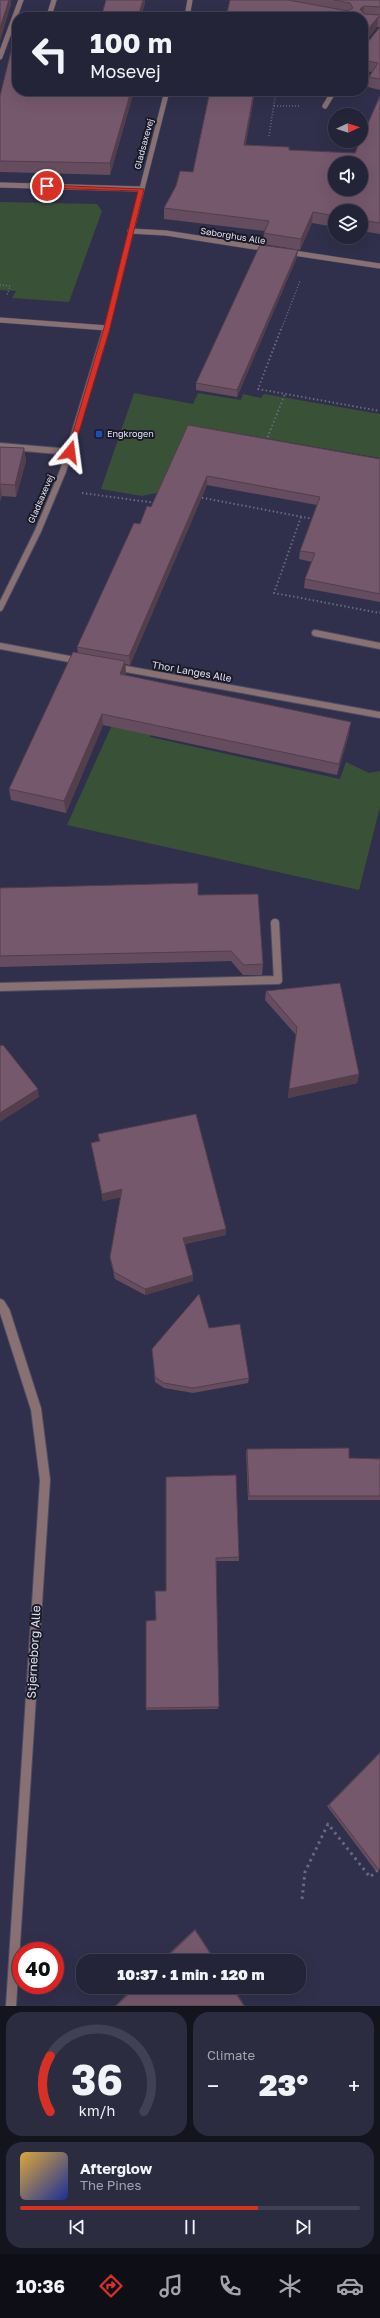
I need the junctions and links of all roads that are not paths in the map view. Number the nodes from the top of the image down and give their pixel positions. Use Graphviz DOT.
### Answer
graph roads {
  1 [pos="21,0"];
  2 [pos="54,0"];
  3 [pos="190,0"];
  4 [pos="17,12"];
  5 [pos="50,12"];
  6 [pos="188,12"];
  7 [pos="12,24"];
  8 [pos="0,57"];
  9 [pos="166,96"];
  10 [pos="331,96"];
  11 [pos="325,106"];
  12 [pos="0,185"];
  13 [pos="141,189"];
  14 [pos="130,231"];
  15 [pos="272,250"];
  16 [pos="280,251"];
  17 [pos="380,266"];
  18 [pos="0,320"];
  19 [pos="107,328"];
  20 [pos="0,446"];
  21 [pos="70,452"];
  22 [pos="0,608"];
  23 [pos="315,632"];
  24 [pos="0,646"];
  25 [pos="380,646"];
  26 [pos="85,662"];
  27 [pos="109,666"];
  28 [pos="380,715"];
  29 [pos="275,923"];
  30 [pos="0,987"];
  31 [pos="0,1304"];
  32 [pos="11,2006"];
  1 -- 4 [label="street"];
  2 -- 5 [label="street"];
  3 -- 6 [label="street"];
  7 -- 8 [label="street"];
  9 -- 13 [label="street, Gladsaxevej"];
  10 -- 11 [label="street"];
  12 -- 13 [label="street"];
  13 -- 14 [label="street, Gladsaxevej"];
  14 -- 15 [label="street, Søborghus Alle"];
  14 -- 19 [label="street, Gladsaxevej"];
  16 -- 17 [label="street"];
  18 -- 19 [label="street"];
  19 -- 21 [label="street, Gladsaxevej"];
  20 -- 21 [label="street"];
  21 -- 22 [label="street, Gladsaxevej"];
  23 -- 25 [label="street"];
  24 -- 26 [label="street"];
  27 -- 28 [label="street, Thor Langes Alle"];
  29 -- 30 [label="street"];
  31 -- 32 [label="street, Stjerneborg Alle"];
}
